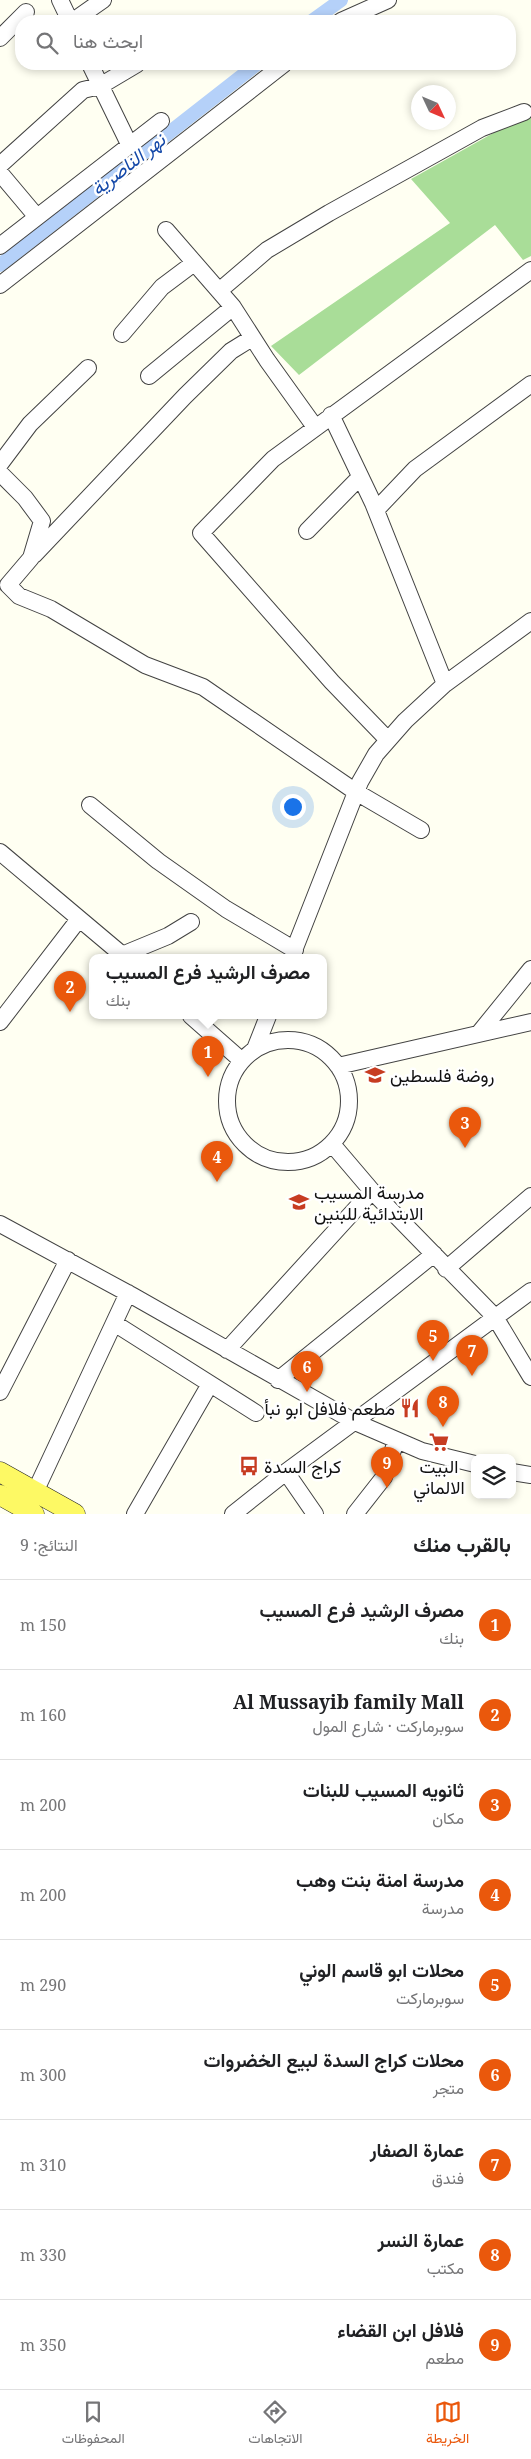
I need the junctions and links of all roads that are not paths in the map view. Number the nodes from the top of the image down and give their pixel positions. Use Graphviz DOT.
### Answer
graph roads {
  1 [pos="60,0"];
  2 [pos="102,0"];
  3 [pos="388,0"];
  4 [pos="26,12"];
  5 [pos="23,15"];
  6 [pos="68,15"];
  7 [pos="80,15"];
  8 [pos="354,15"];
  9 [pos="15,23"];
  10 [pos="0,38"];
  11 [pos="93,70"];
  12 [pos="127,70"];
  13 [pos="276,70"];
  14 [pos="100,86"];
  15 [pos="524,112"];
  16 [pos="162,120"];
  17 [pos="129,144"];
  18 [pos="0,165"];
  19 [pos="0,173"];
  20 [pos="37,217"];
  21 [pos="166,230"];
  22 [pos="0,246"];
  23 [pos="194,264"];
  24 [pos="531,270"];
  25 [pos="0,285"];
  26 [pos="219,291"];
  27 [pos="233,307"];
  28 [pos="122,334"];
  29 [pos="252,338"];
  30 [pos="88,368"];
  31 [pos="149,376"];
  32 [pos="531,384"];
  33 [pos="331,415"];
  34 [pos="315,427"];
  35 [pos="0,464"];
  36 [pos="0,473"];
  37 [pos="360,477"];
  38 [pos="376,510"];
  39 [pos="307,531"];
  40 [pos="31,558"];
  41 [pos="4,582"];
  42 [pos="531,621"];
  43 [pos="445,684"];
  44 [pos="388,740"];
  45 [pos="356,792"];
  46 [pos="90,805"];
  47 [pos="421,830"];
  48 [pos="0,852"];
  49 [pos="80,919"];
  50 [pos="191,922"];
  51 [pos="122,954"];
  52 [pos="128,954"];
  53 [pos="293,954"];
  54 [pos="531,969"];
  55 [pos="194,1019"];
  56 [pos="267,1019"];
  57 [pos="0,1022"];
  58 [pos="531,1022"];
  59 [pos="480,1032"];
  60 [pos="255,1048"];
  61 [pos="242,1060"];
  62 [pos="338,1066"];
  63 [pos="332,1144"];
  64 [pos="372,1191"];
  65 [pos="531,1196"];
  66 [pos="0,1224"];
  67 [pos="434,1254"];
  68 [pos="68,1260"];
  69 [pos="446,1268"];
  70 [pos="531,1290"];
  71 [pos="128,1293"];
  72 [pos="495,1317"];
  73 [pos="114,1323"];
  74 [pos="227,1350"];
  75 [pos="531,1377"];
  76 [pos="278,1380"];
  77 [pos="210,1384"];
  78 [pos="0,1392"];
  79 [pos="256,1413"];
  80 [pos="355,1422"];
  81 [pos="396,1441"];
  82 [pos="471,1463"];
  83 [pos="0,1472"];
  84 [pos="286,1472"];
  85 [pos="516,1473"];
  86 [pos="531,1475"];
  87 [pos="35,1492"];
  88 [pos="0,1495"];
  89 [pos="30,1513"];
  90 [pos="75,1514"];
  91 [pos="135,1514"];
  92 [pos="234,1514"];
  93 [pos="315,1514"];
  94 [pos="355,1514"];
  1 -- 6 [label="street"];
  2 -- 7 [label="street"];
  3 -- 8 [label="street"];
  4 -- 5 [label="street"];
  9 -- 10 [label="street"];
  11 -- 14 [label="street"];
  12 -- 14 [label="street"];
  13 -- 25 [label="street"];
  14 -- 17 [label="street"];
  14 -- 18 [label="street"];
  15 -- 26 [label="street"];
  16 -- 17 [label="street"];
  17 -- 20 [label="street"];
  19 -- 20 [label="street"];
  20 -- 22 [label="street"];
  21 -- 23 [label="street"];
  23 -- 26 [label="street"];
  23 -- 28 [label="street"];
  24 -- 33 [label="street"];
  26 -- 27 [label="street"];
  27 -- 29 [label="street"];
  27 -- 31 [label="street"];
  29 -- 34 [label="street"];
  29 -- 40 [label="street"];
  30 -- 35 [label="street"];
  32 -- 38 [label="street"];
  33 -- 34 [label="street"];
  33 -- 37 [label="street"];
  34 -- 44 [label="street"];
  36 -- 40 [label="street"];
  37 -- 38 [label="street"];
  37 -- 39 [label="street"];
  38 -- 43 [label="street"];
  40 -- 41 [label="street"];
  41 -- 45 [label="street"];
  42 -- 43 [label="street"];
  43 -- 44 [label="street"];
  44 -- 45 [label="street"];
  45 -- 47 [label="street"];
  45 -- 53 [label="street"];
  46 -- 53 [label="street"];
  48 -- 49 [label="street"];
  49 -- 51 [label="street"];
  49 -- 57 [label="street"];
  50 -- 52 [label="street"];
  54 -- 59 [label="street"];
  55 -- 61 [label="street"];
  56 -- 60 [label="street"];
  58 -- 59 [label="street"];
  59 -- 62 [label="street"];
  60 -- 61 [label="street"];
  60 -- 62 [label="street"];
  61 -- 63 [label="street"];
  62 -- 63 [label="street"];
  63 -- 64 [label="street"];
  64 -- 67 [label="street"];
  64 -- 74 [label="street"];
  65 -- 69 [label="street"];
  66 -- 68 [label="street"];
  67 -- 69 [label="street"];
  67 -- 76 [label="street"];
  68 -- 71 [label="street"];
  68 -- 78 [label="street"];
  69 -- 72 [label="street"];
  70 -- 72 [label="street"];
  71 -- 73 [label="street"];
  71 -- 74 [label="street"];
  72 -- 75 [label="street"];
  72 -- 80 [label="street"];
  73 -- 77 [label="street"];
  73 -- 87 [label="street"];
  74 -- 76 [label="street"];
  76 -- 80 [label="street"];
  77 -- 79 [label="street"];
  77 -- 91 [label="street"];
  80 -- 81 [label="street"];
  80 -- 84 [label="street"];
  81 -- 82 [label="street"];
  81 -- 94 [label="street"];
  83 -- 87 [label="main road"];
  84 -- 92 [label="street"];
  84 -- 93 [label="street"];
  85 -- 86 [label="street"];
  87 -- 90 [label="main road"];
  88 -- 89 [label="main road"];
}
